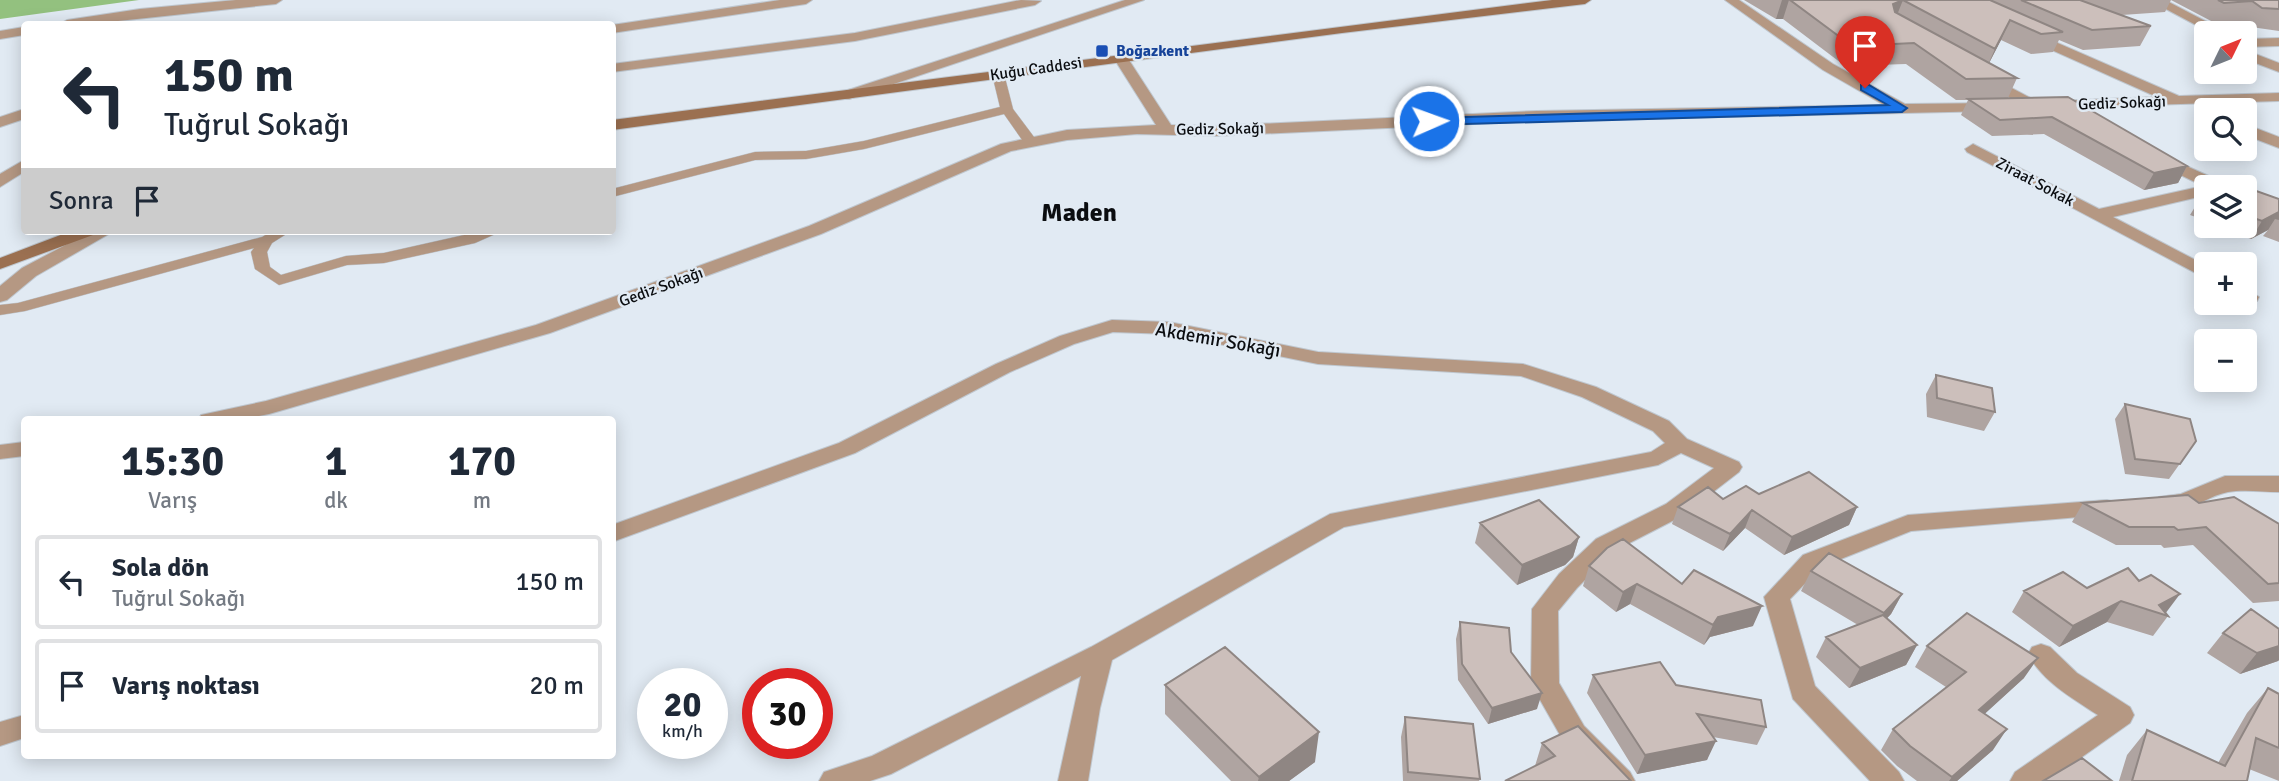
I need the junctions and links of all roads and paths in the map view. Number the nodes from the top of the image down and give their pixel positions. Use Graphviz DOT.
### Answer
graph roads {
  1 [pos="276,0"];
  2 [pos="806,0"];
  3 [pos="1138,0"];
  4 [pos="1585,0"];
  5 [pos="1731,0"];
  6 [pos="2155,0"];
  7 [pos="1035,1"];
  8 [pos="87,21"];
  9 [pos="2197,21"];
  10 [pos="616,28"];
  11 [pos="2015,28"];
  12 [pos="21,32"];
  13 [pos="0,35"];
  14 [pos="2279,42"];
  15 [pos="2258,43"];
  16 [pos="1120,57"];
  17 [pos="2258,59"];
  18 [pos="616,67"];
  19 [pos="2279,68"];
  20 [pos="1975,72"];
  21 [pos="998,74"];
  22 [pos="841,97"];
  23 [pos="2279,97"];
  24 [pos="2181,102"];
  25 [pos="2064,105"];
  26 [pos="2035,106"];
  27 [pos="2194,107"];
  28 [pos="1902,108"];
  29 [pos="1006,109"];
  30 [pos="21,115"];
  31 [pos="2086,118"];
  32 [pos="0,122"];
  33 [pos="616,125"];
  34 [pos="1166,130"];
  35 [pos="2257,134"];
  36 [pos="1030,141"];
  37 [pos="2279,143"];
  38 [pos="1973,149"];
  39 [pos="2142,150"];
  40 [pos="21,167"];
  41 [pos="2194,175"];
  42 [pos="0,182"];
  43 [pos="616,192"];
  44 [pos="2194,193"];
  45 [pos="2097,215"];
  46 [pos="76,235"];
  47 [pos="97,235"];
  48 [pos="276,235"];
  49 [pos="485,235"];
  50 [pos="267,240"];
  51 [pos="0,264"];
  52 [pos="2194,267"];
  53 [pos="0,296"];
  54 [pos="0,310"];
  55 [pos="227,416"];
  56 [pos="0,443"];
  57 [pos="1679,444"];
  58 [pos="21,446"];
  59 [pos="21,448"];
  60 [pos="0,452"];
  61 [pos="2279,484"];
  62 [pos="616,533"];
  63 [pos="1100,654"];
  64 [pos="2041,654"];
  65 [pos="21,728"];
  66 [pos="0,734"];
  67 [pos="834,781"];
  68 [pos="1073,781"];
  69 [pos="1619,781"];
  70 [pos="1889,781"];
  71 [pos="2025,781"];
  1 -- 8 [label="street"];
  2 -- 10 [label="street"];
  3 -- 22 [label="street"];
  4 -- 16 [label="street, Kuğu Caddesi"];
  5 -- 28 [label="street"];
  6 -- 9 [label="street"];
  7 -- 18 [label="street"];
  11 -- 24 [label="street"];
  12 -- 13 [label="street"];
  14 -- 15 [label="street"];
  16 -- 21 [label="street, Kuğu Caddesi"];
  16 -- 34 [label="street"];
  17 -- 19 [label="street"];
  20 -- 26 [label="street"];
  21 -- 22 [label="street, Kuğu Caddesi"];
  21 -- 29 [label="lane"];
  22 -- 33 [label="street, Kuğu Caddesi"];
  23 -- 24 [label="street, Gediz Sokağı"];
  24 -- 25 [label="street, Gediz Sokağı"];
  24 -- 27 [label="street"];
  25 -- 26 [label="street, Gediz Sokağı"];
  25 -- 31 [label="street"];
  26 -- 28 [label="street, Gediz Sokağı"];
  28 -- 34 [label="street, Gediz Sokağı"];
  29 -- 36 [label="lane"];
  29 -- 43 [label="lane"];
  30 -- 32 [label="street"];
  34 -- 36 [label="street, Gediz Sokağı"];
  35 -- 37 [label="street"];
  36 -- 55 [label="street, Gediz Sokağı"];
  38 -- 45 [label="street, Ziraat Sokak"];
  39 -- 41 [label="street"];
  40 -- 42 [label="street"];
  44 -- 45 [label="street, Ziraat Sokak"];
  45 -- 52 [label="street, Ziraat Sokak"];
  46 -- 51 [label="street"];
  47 -- 53 [label="street"];
  48 -- 50 [label="lane"];
  49 -- 50 [label="lane"];
  50 -- 54 [label="lane"];
  56 -- 58 [label="street"];
  57 -- 62 [label="street, Akdemir Sokağı"];
  57 -- 63 [label="street"];
  57 -- 69 [label="street, Akdemir Sokağı"];
  59 -- 60 [label="street"];
  61 -- 70 [label="street"];
  63 -- 67 [label="street"];
  63 -- 68 [label="street"];
  64 -- 71 [label="street"];
  65 -- 66 [label="street"];
}
